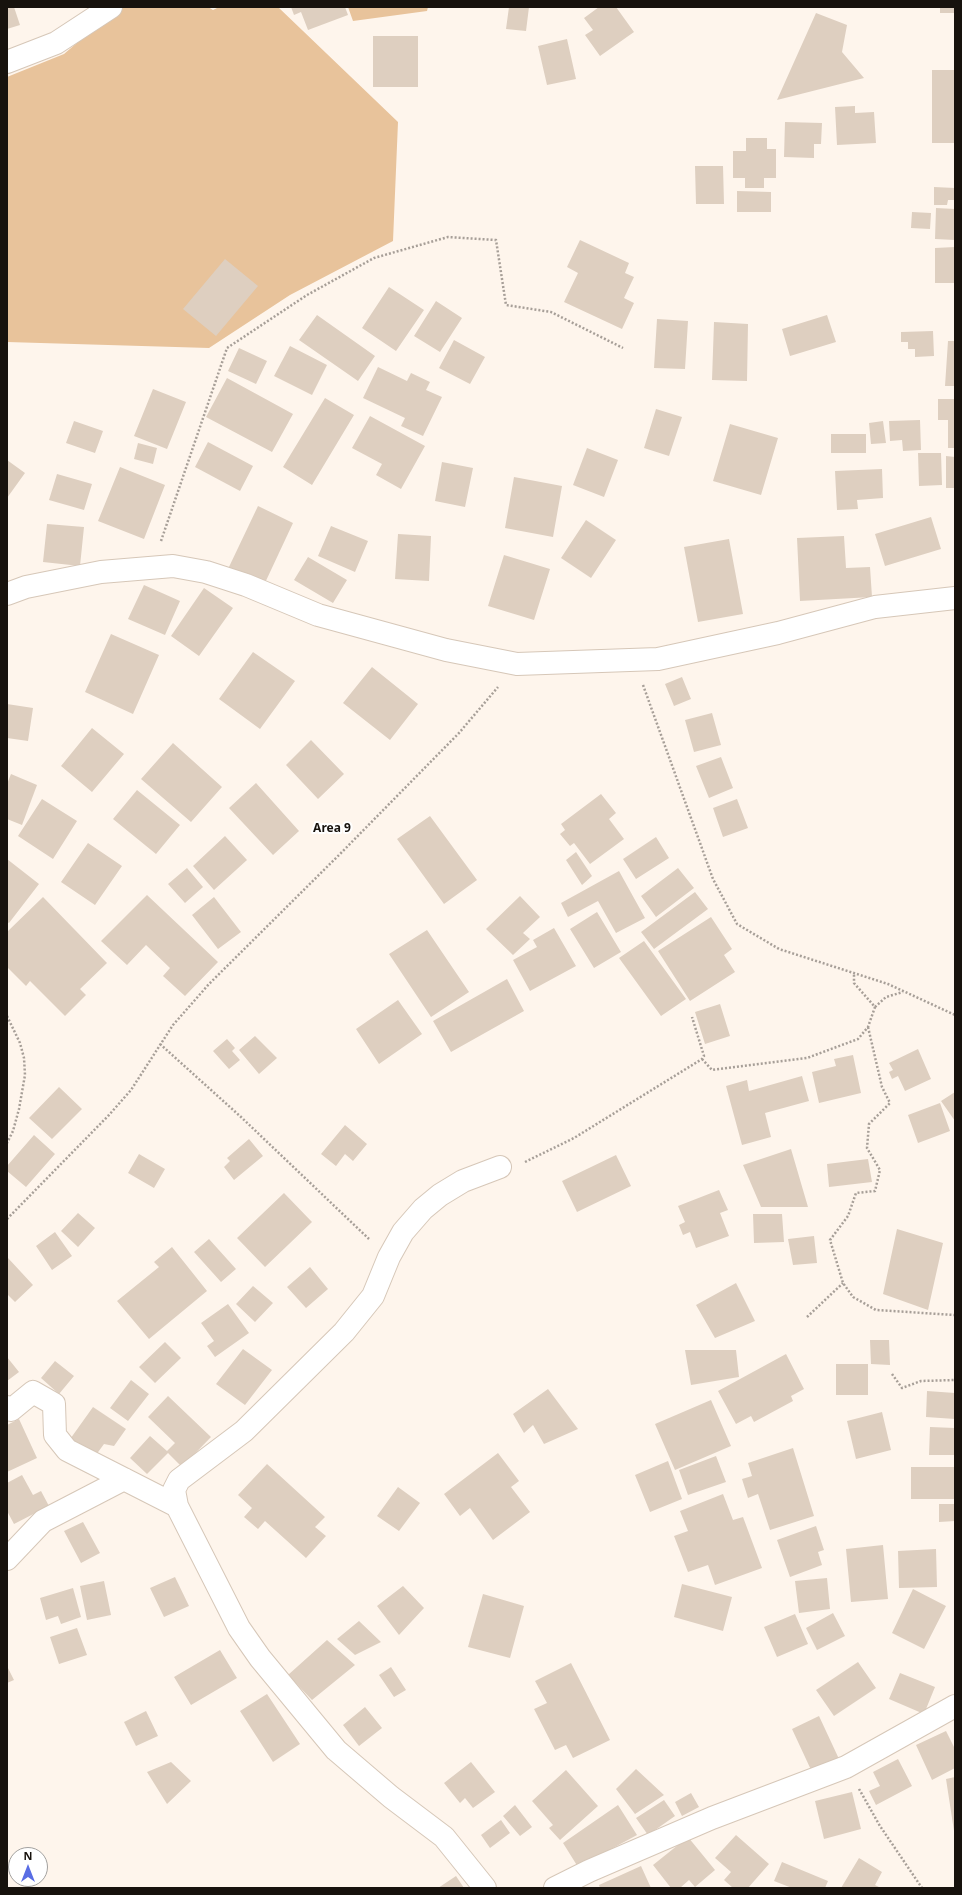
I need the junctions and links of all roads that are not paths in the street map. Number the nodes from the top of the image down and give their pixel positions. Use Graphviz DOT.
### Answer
graph roads {
  1 [pos="111,7"];
  2 [pos="7,62"];
  3 [pos="7,594"];
  4 [pos="955,598"];
  5 [pos="500,1167"];
  6 [pos="7,1407"];
  7 [pos="124,1479"];
  8 [pos="177,1506"];
  9 [pos="7,1559"];
  10 [pos="955,1706"];
  11 [pos="485,1888"];
  12 [pos="555,1888"];
  1 -- 2 [label="street"];
  3 -- 4 [label="street"];
  5 -- 8 [label="street"];
  6 -- 7 [label="street"];
  7 -- 8 [label="street"];
  7 -- 9 [label="street"];
  8 -- 11 [label="street"];
  10 -- 12 [label="street"];
}
